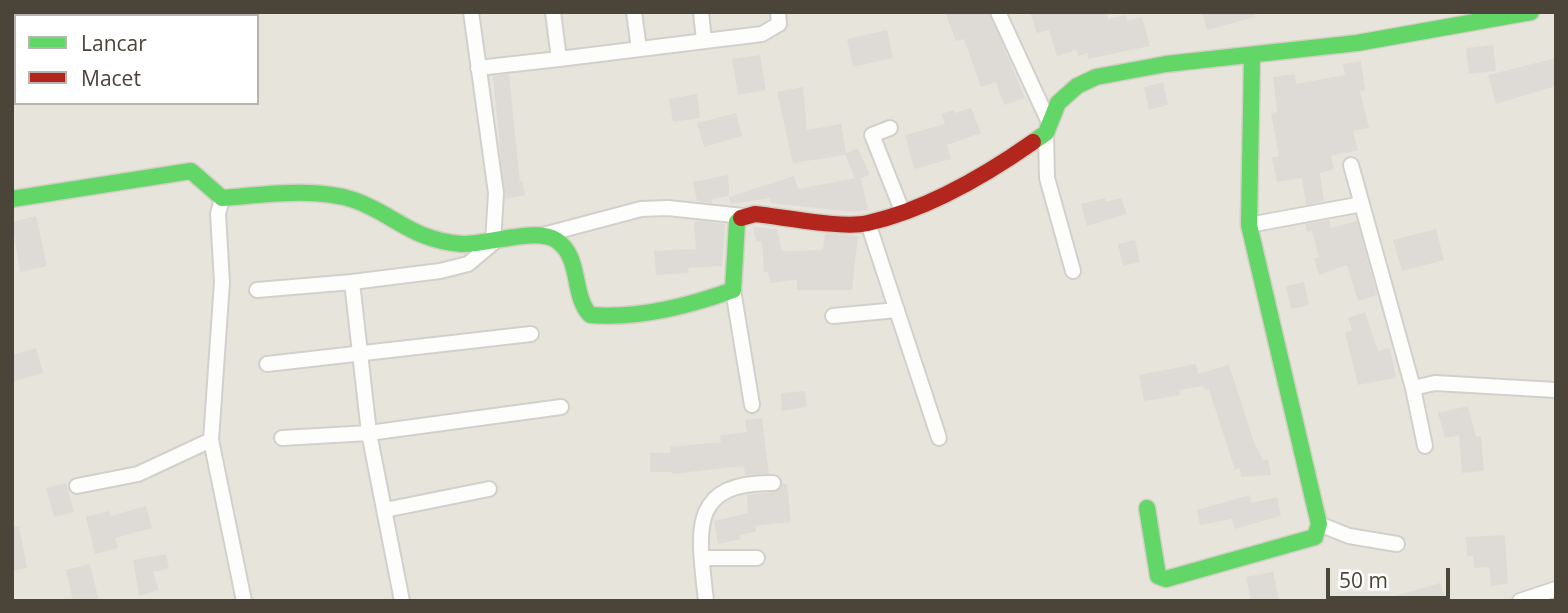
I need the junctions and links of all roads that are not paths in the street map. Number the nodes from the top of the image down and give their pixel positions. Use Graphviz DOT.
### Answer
graph roads {
  1 [pos="471,12"];
  2 [pos="553,12"];
  3 [pos="634,12"];
  4 [pos="701,12"];
  5 [pos="778,12"];
  6 [pos="998,12"];
  7 [pos="1531,12"];
  8 [pos="704,41"];
  9 [pos="639,49"];
  10 [pos="1252,56"];
  11 [pos="559,59"];
  12 [pos="478,68"];
  13 [pos="1046,126"];
  14 [pos="890,128"];
  15 [pos="1351,165"];
  16 [pos="222,198"];
  17 [pos="12,199"];
  18 [pos="1362,204"];
  19 [pos="901,208"];
  20 [pos="743,216"];
  21 [pos="868,223"];
  22 [pos="1249,225"];
  23 [pos="543,235"];
  24 [pos="493,243"];
  25 [pos="1073,271"];
  26 [pos="352,282"];
  27 [pos="257,290"];
  28 [pos="733,290"];
  29 [pos="897,310"];
  30 [pos="833,316"];
  31 [pos="531,334"];
  32 [pos="358,355"];
  33 [pos="267,364"];
  34 [pos="1413,388"];
  35 [pos="1556,390"];
  36 [pos="752,405"];
  37 [pos="561,407"];
  38 [pos="369,433"];
  39 [pos="282,438"];
  40 [pos="939,438"];
  41 [pos="211,440"];
  42 [pos="1425,446"];
  43 [pos="773,483"];
  44 [pos="77,485"];
  45 [pos="489,489"];
  46 [pos="1147,508"];
  47 [pos="385,510"];
  48 [pos="1319,524"];
  49 [pos="1397,544"];
  50 [pos="702,558"];
  51 [pos="757,558"];
  52 [pos="1556,589"];
  53 [pos="244,601"];
  54 [pos="402,601"];
  55 [pos="706,601"];
  56 [pos="1520,601"];
  1 -- 12 [label="street"];
  2 -- 11 [label="street"];
  3 -- 9 [label="street"];
  4 -- 8 [label="street"];
  5 -- 8 [label="street"];
  6 -- 13 [label="street"];
  7 -- 10 [label="street"];
  8 -- 9 [label="street"];
  9 -- 11 [label="street"];
  10 -- 13 [label="street"];
  10 -- 22 [label="street"];
  11 -- 12 [label="street"];
  12 -- 24 [label="street"];
  13 -- 19 [label="street"];
  13 -- 25 [label="street"];
  14 -- 19 [label="street"];
  15 -- 18 [label="street"];
  16 -- 17 [label="street"];
  16 -- 24 [label="street"];
  16 -- 41 [label="street"];
  18 -- 22 [label="street"];
  18 -- 34 [label="street"];
  19 -- 21 [label="street"];
  20 -- 21 [label="street"];
  20 -- 23 [label="street"];
  20 -- 28 [label="street"];
  21 -- 29 [label="street"];
  22 -- 48 [label="street"];
  23 -- 24 [label="street"];
  23 -- 28 [label="street"];
  24 -- 26 [label="street"];
  26 -- 27 [label="street"];
  26 -- 32 [label="street"];
  28 -- 36 [label="street"];
  29 -- 30 [label="street"];
  29 -- 40 [label="street"];
  31 -- 32 [label="street"];
  32 -- 33 [label="street"];
  32 -- 38 [label="street"];
  34 -- 35 [label="street"];
  34 -- 42 [label="street"];
  37 -- 38 [label="street"];
  38 -- 39 [label="street"];
  38 -- 47 [label="street"];
  41 -- 44 [label="street"];
  41 -- 53 [label="street"];
  43 -- 50 [label="street"];
  45 -- 47 [label="street"];
  46 -- 48 [label="street"];
  47 -- 54 [label="street"];
  48 -- 49 [label="street"];
  50 -- 51 [label="street"];
  50 -- 55 [label="street"];
  52 -- 56 [label="street"];
}
